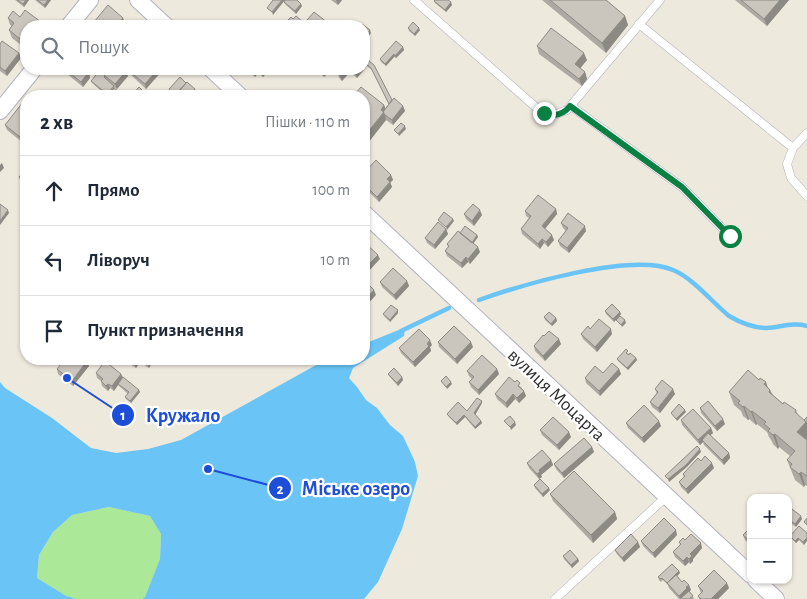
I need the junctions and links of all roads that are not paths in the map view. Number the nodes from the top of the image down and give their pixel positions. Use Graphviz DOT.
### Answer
graph roads {
  1 [pos="90,0"];
  2 [pos="138,0"];
  3 [pos="414,0"];
  4 [pos="660,0"];
  5 [pos="73,20"];
  6 [pos="160,20"];
  7 [pos="640,24"];
  8 [pos="29,75"];
  9 [pos="217,75"];
  10 [pos="234,90"];
  11 [pos="570,106"];
  12 [pos="0,111"];
  13 [pos="807,133"];
  14 [pos="793,148"];
  15 [pos="807,196"];
  16 [pos="370,219"];
  17 [pos="730,236"];
  18 [pos="666,497"];
  19 [pos="747,571"];
  20 [pos="760,584"];
  21 [pos="556,599"];
  22 [pos="776,599"];
  1 -- 5 [label="street"];
  2 -- 6 [label="street"];
  3 -- 11 [label="lane"];
  4 -- 7 [label="lane"];
  7 -- 11 [label="lane"];
  7 -- 14 [label="lane"];
  8 -- 12 [label="street"];
  9 -- 10 [label="street"];
  11 -- 17 [label="lane"];
  13 -- 14 [label="lane"];
  14 -- 15 [label="lane"];
  16 -- 18 [label="street, вулиця Моцарта"];
  18 -- 19 [label="street, вулиця Моцарта"];
  18 -- 21 [label="lane"];
  20 -- 22 [label="street"];
}
